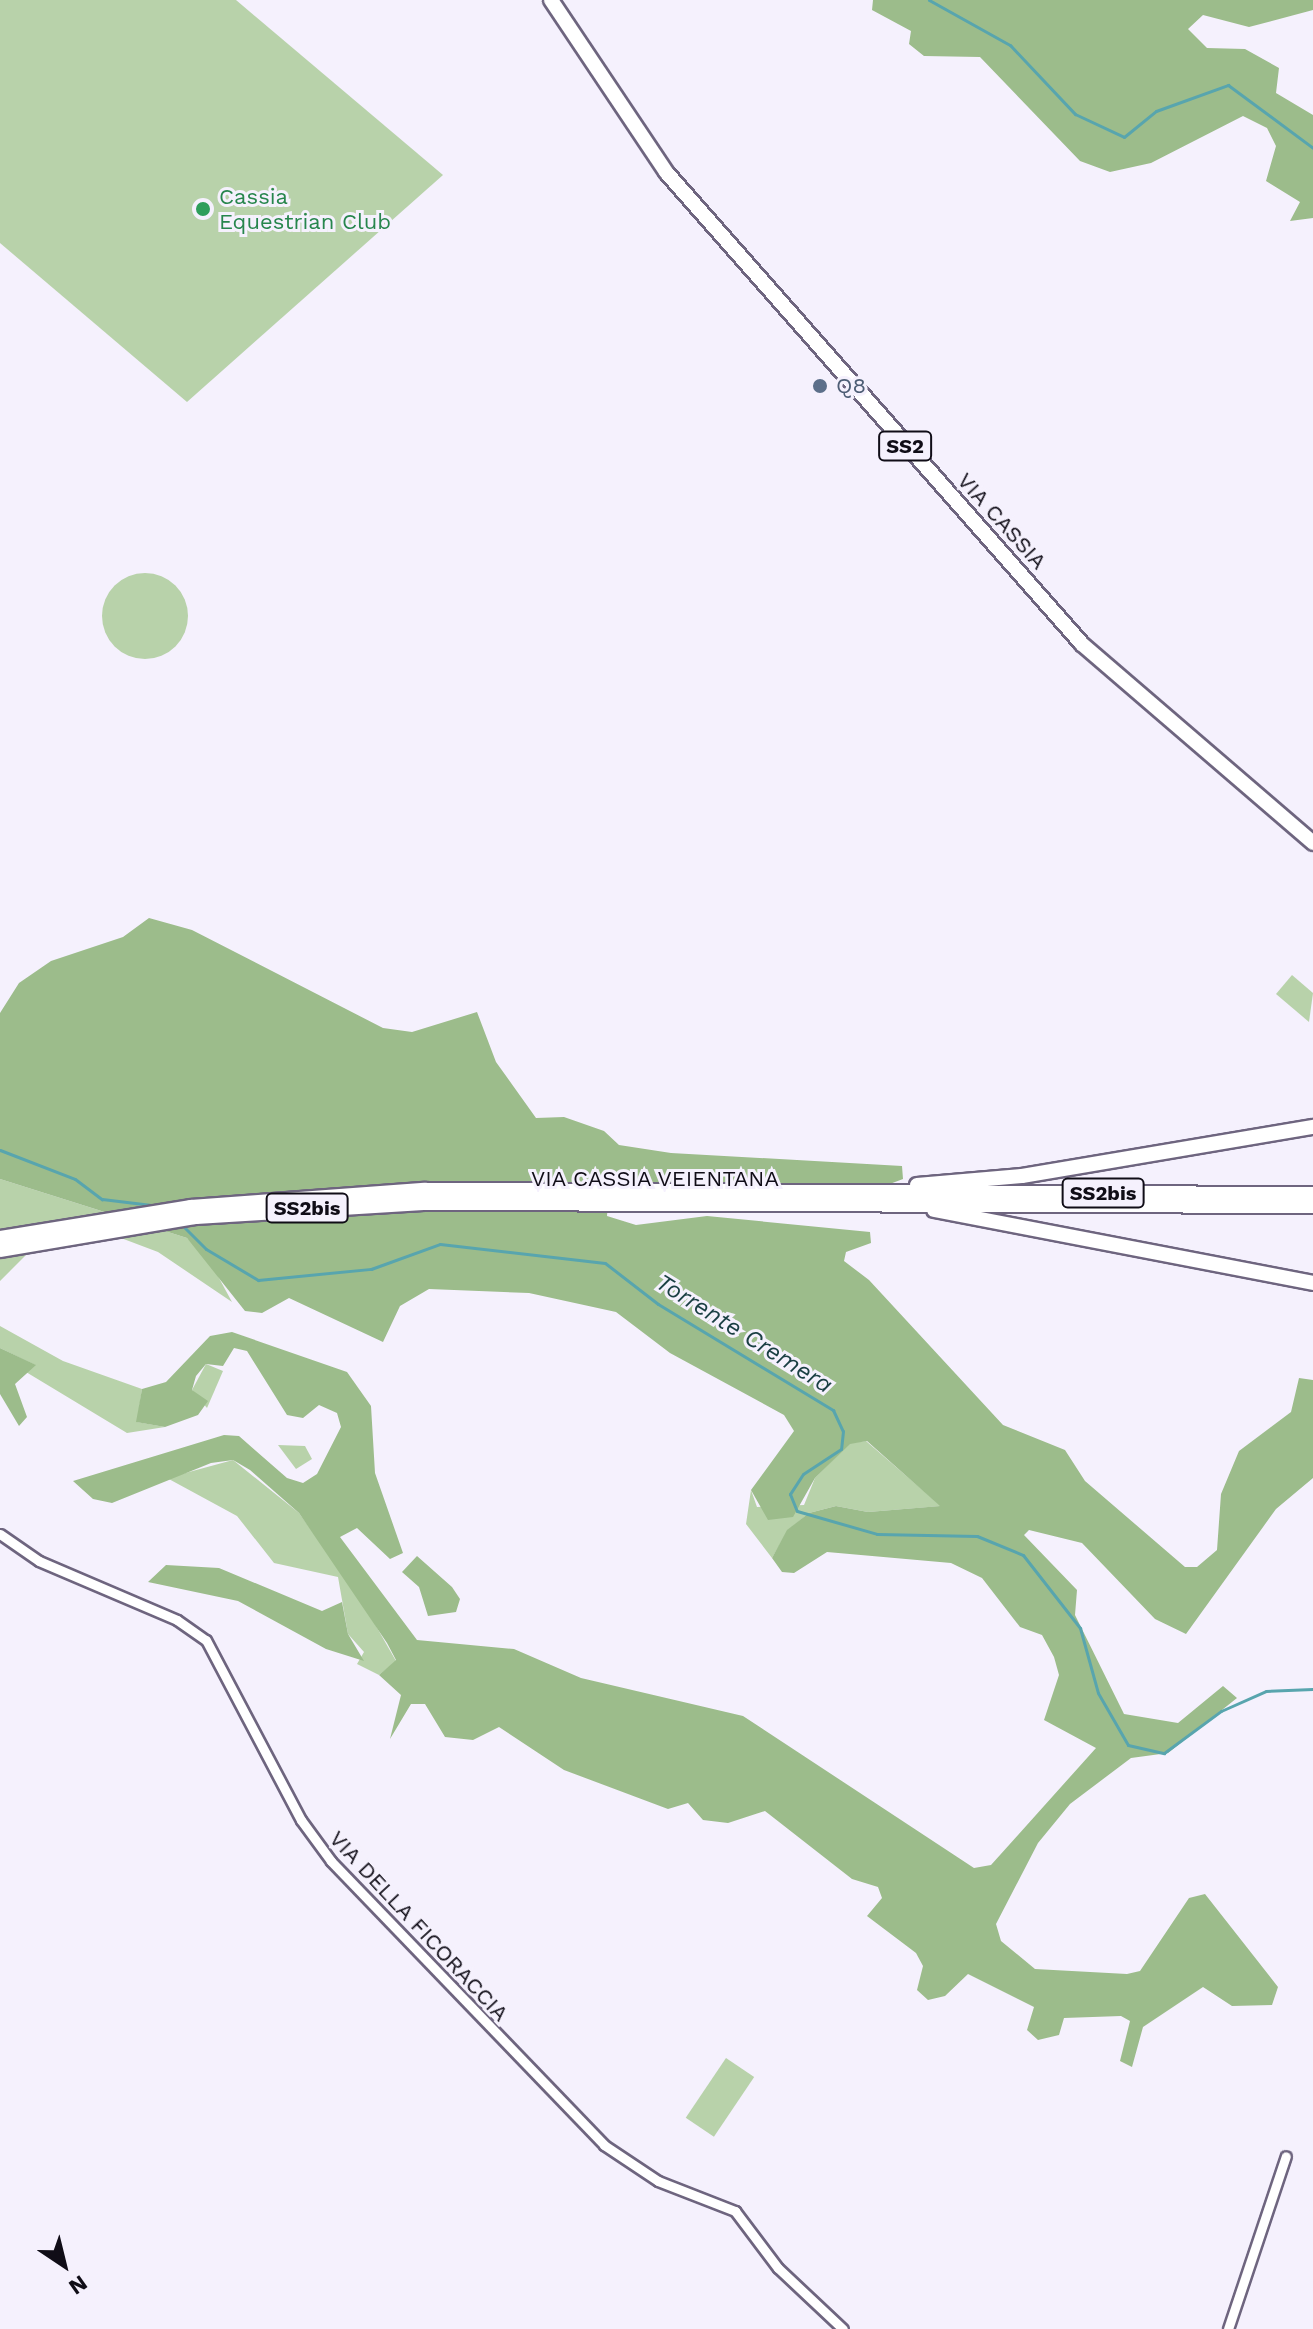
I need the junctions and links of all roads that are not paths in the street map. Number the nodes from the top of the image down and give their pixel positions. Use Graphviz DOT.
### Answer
graph roads {
  1 [pos="551,0"];
  2 [pos="1313,843"];
  3 [pos="1313,1127"];
  4 [pos="893,1190"];
  5 [pos="1313,1194"];
  6 [pos="617,1195"];
  7 [pos="842,1202"];
  8 [pos="1313,1206"];
  9 [pos="0,1238"];
  10 [pos="0,1250"];
  11 [pos="1313,1283"];
  12 [pos="0,1534"];
  13 [pos="1286,2156"];
  14 [pos="843,2329"];
  15 [pos="1228,2329"];
  1 -- 2 [label="main road, VIA CASSIA / SS2"];
  3 -- 4 [label="main road"];
  4 -- 5 [label="main road, VIA CASSIA VEIENTANA / SS2bis"];
  4 -- 6 [label="main road, VIA CASSIA VEIENTANA / SS2bis"];
  6 -- 7 [label="main road, VIA CASSIA VEIENTANA / SS2bis"];
  6 -- 9 [label="main road, VIA CASSIA VEIENTANA / SS2bis"];
  6 -- 10 [label="main road, VIA CASSIA VEIENTANA / SS2bis"];
  7 -- 8 [label="main road, VIA CASSIA VEIENTANA / SS2bis"];
  7 -- 11 [label="main road"];
  12 -- 14 [label="street, VIA DELLA FICORACCIA"];
  13 -- 15 [label="street"];
}
